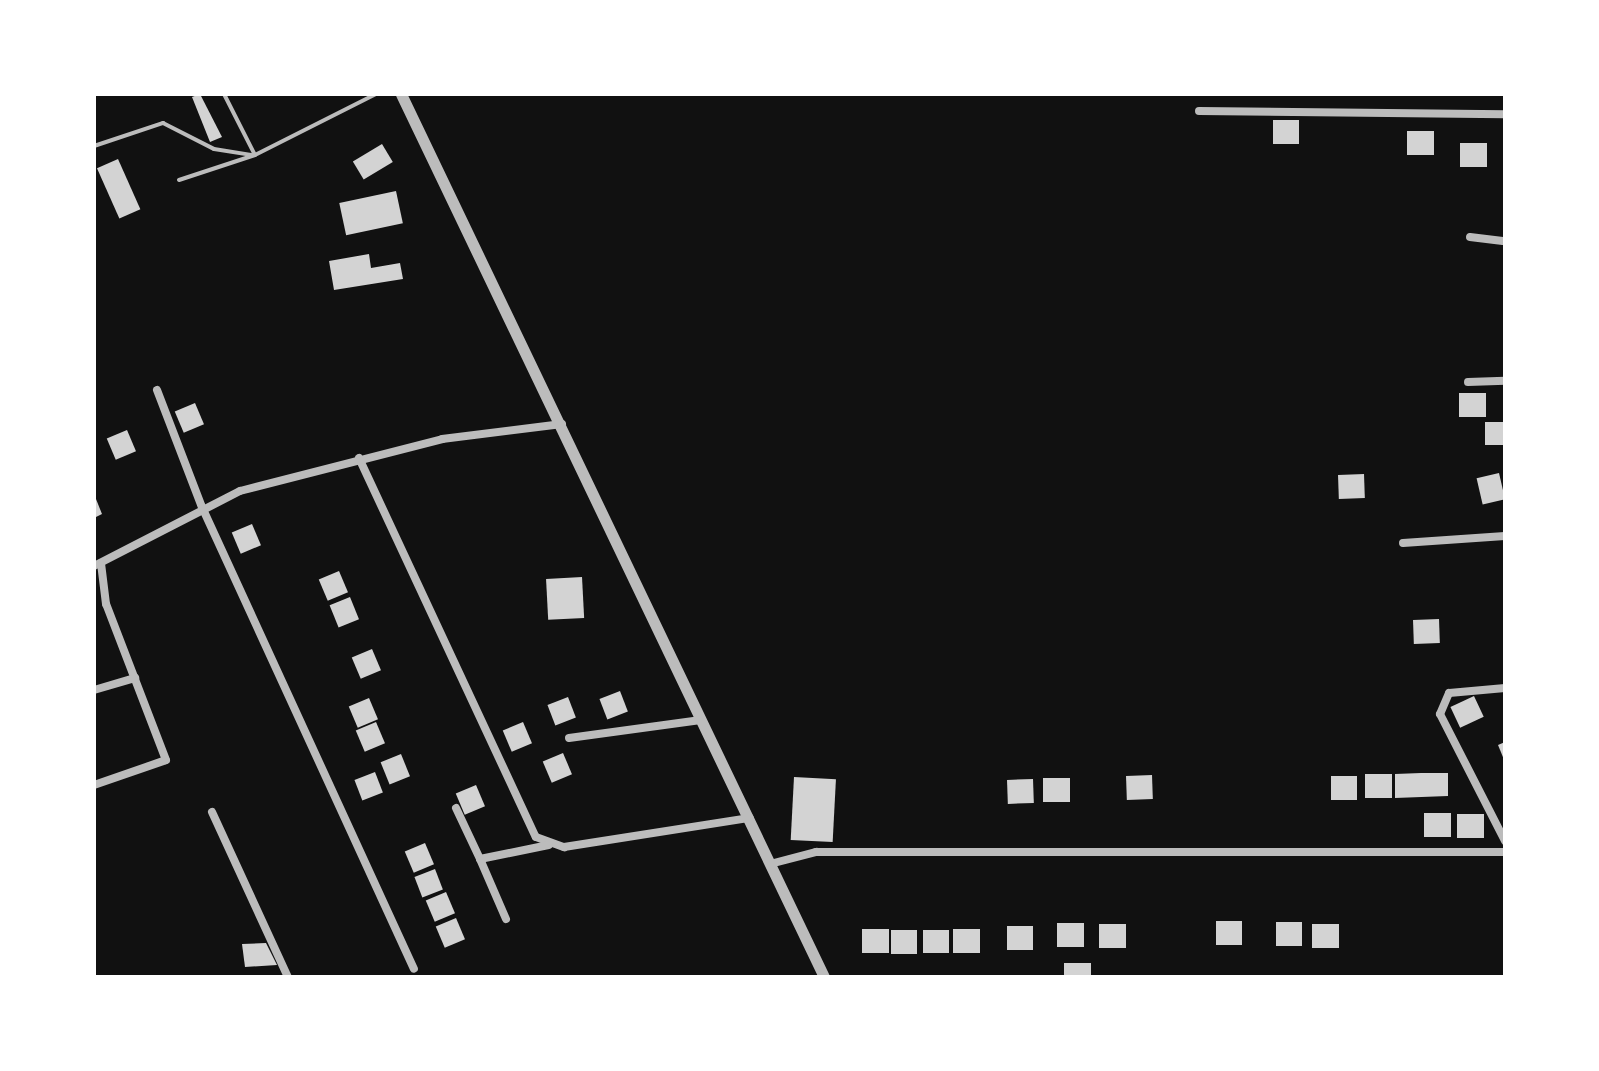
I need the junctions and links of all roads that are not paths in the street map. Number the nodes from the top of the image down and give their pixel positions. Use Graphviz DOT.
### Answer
graph roads {
  1 [pos="224,94"];
  2 [pos="376,94"];
  3 [pos="401,94"];
  4 [pos="1199,111"];
  5 [pos="1505,114"];
  6 [pos="94,146"];
  7 [pos="255,155"];
  8 [pos="179,180"];
  9 [pos="1470,237"];
  10 [pos="1505,241"];
  11 [pos="1505,381"];
  12 [pos="1468,382"];
  13 [pos="157,390"];
  14 [pos="563,424"];
  15 [pos="359,458"];
  16 [pos="202,507"];
  17 [pos="1505,536"];
  18 [pos="1403,543"];
  19 [pos="97,566"];
  20 [pos="135,678"];
  21 [pos="1505,688"];
  22 [pos="94,690"];
  23 [pos="701,720"];
  24 [pos="569,738"];
  25 [pos="94,785"];
  26 [pos="456,808"];
  27 [pos="212,812"];
  28 [pos="750,818"];
  29 [pos="1505,841"];
  30 [pos="549,845"];
  31 [pos="1505,852"];
  32 [pos="480,859"];
  33 [pos="770,864"];
  34 [pos="506,919"];
  35 [pos="414,969"];
  36 [pos="288,977"];
  37 [pos="824,977"];
  1 -- 7 [label="lane"];
  2 -- 7 [label="lane"];
  3 -- 14 [label="street"];
  4 -- 5 [label="street"];
  6 -- 7 [label="lane"];
  7 -- 8 [label="lane"];
  9 -- 10 [label="street"];
  11 -- 12 [label="street"];
  13 -- 16 [label="street"];
  14 -- 15 [label="street"];
  14 -- 23 [label="street"];
  15 -- 16 [label="street"];
  15 -- 30 [label="street"];
  16 -- 19 [label="street"];
  16 -- 35 [label="street"];
  17 -- 18 [label="street"];
  19 -- 20 [label="street"];
  20 -- 22 [label="street"];
  20 -- 25 [label="street"];
  21 -- 29 [label="street"];
  23 -- 24 [label="street"];
  23 -- 28 [label="street"];
  26 -- 32 [label="street"];
  27 -- 36 [label="street"];
  28 -- 30 [label="street"];
  28 -- 33 [label="street"];
  30 -- 32 [label="street"];
  31 -- 33 [label="street"];
  32 -- 34 [label="street"];
  33 -- 37 [label="street"];
}
